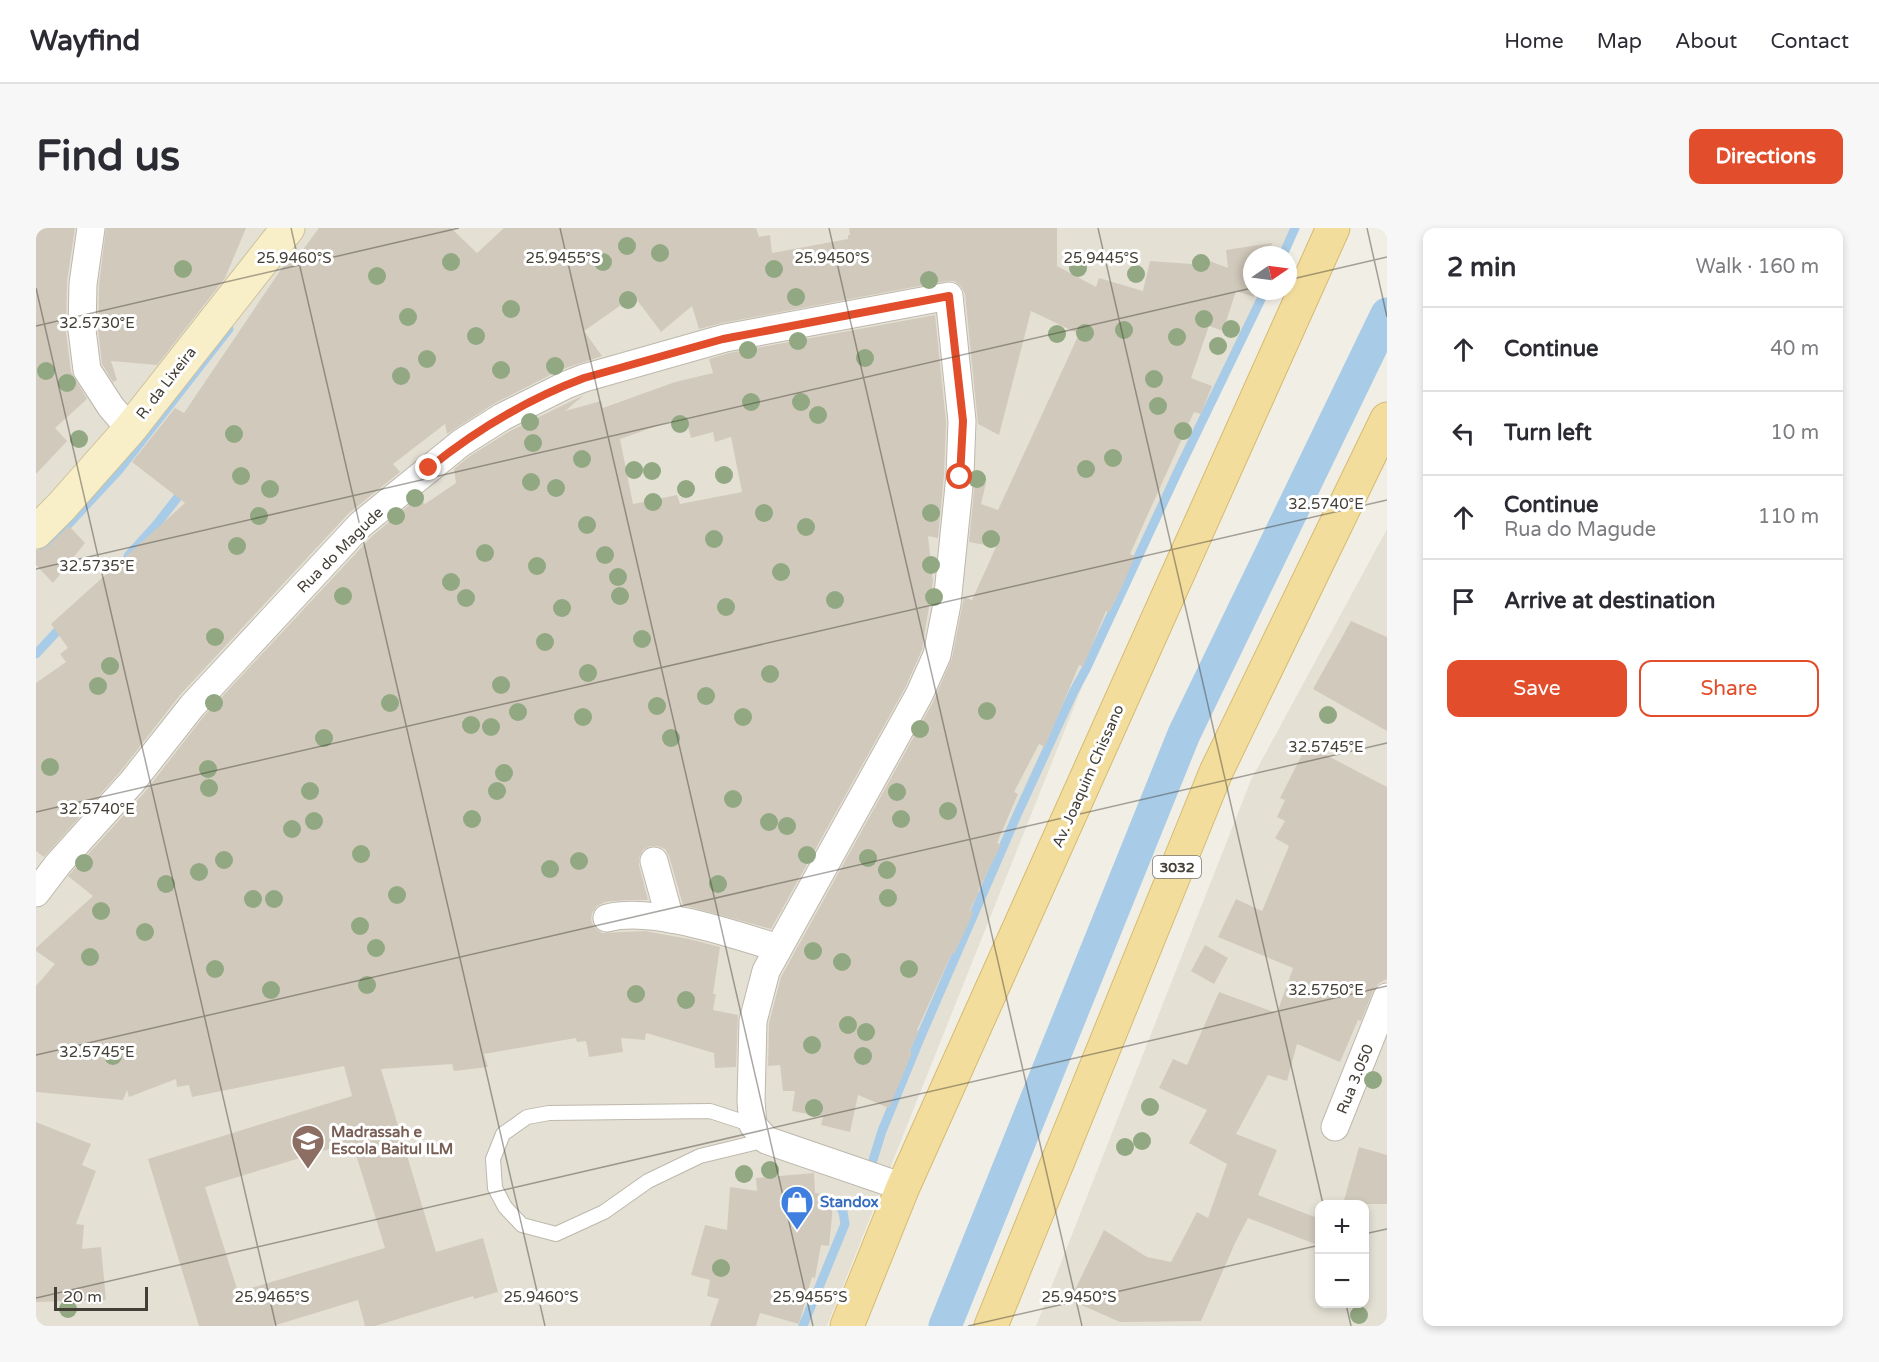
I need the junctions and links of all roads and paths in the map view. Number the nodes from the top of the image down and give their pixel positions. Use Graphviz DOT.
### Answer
graph roads {
  1 [pos="92,228"];
  2 [pos="288,228"];
  3 [pos="1333,228"];
  4 [pos="1387,419"];
  5 [pos="130,429"];
  6 [pos="36,532"];
  7 [pos="654,861"];
  8 [pos="36,893"];
  9 [pos="607,918"];
  10 [pos="670,919"];
  11 [pos="778,948"];
  12 [pos="1387,997"];
  13 [pos="1335,1127"];
  14 [pos="760,1132"];
  15 [pos="903,1187"];
  16 [pos="847,1326"];
  17 [pos="991,1326"];
  1 -- 5 [label="street"];
  2 -- 5 [label="street, R. da Lixeira"];
  3 -- 15 [label="main road, Av. Joaquim Chissano"];
  4 -- 17 [label="main road, 3032"];
  5 -- 6 [label="street, R. da Lixeira"];
  7 -- 10 [label="street"];
  8 -- 11 [label="street, Rua do Magude"];
  9 -- 10 [label="street"];
  10 -- 11 [label="street"];
  11 -- 14 [label="street"];
  12 -- 13 [label="street, Rua 3.050"];
  14 -- 14 [label="lane"];
  14 -- 15 [label="street"];
  15 -- 16 [label="main road, Av. Joaquim Chissano"];
}
